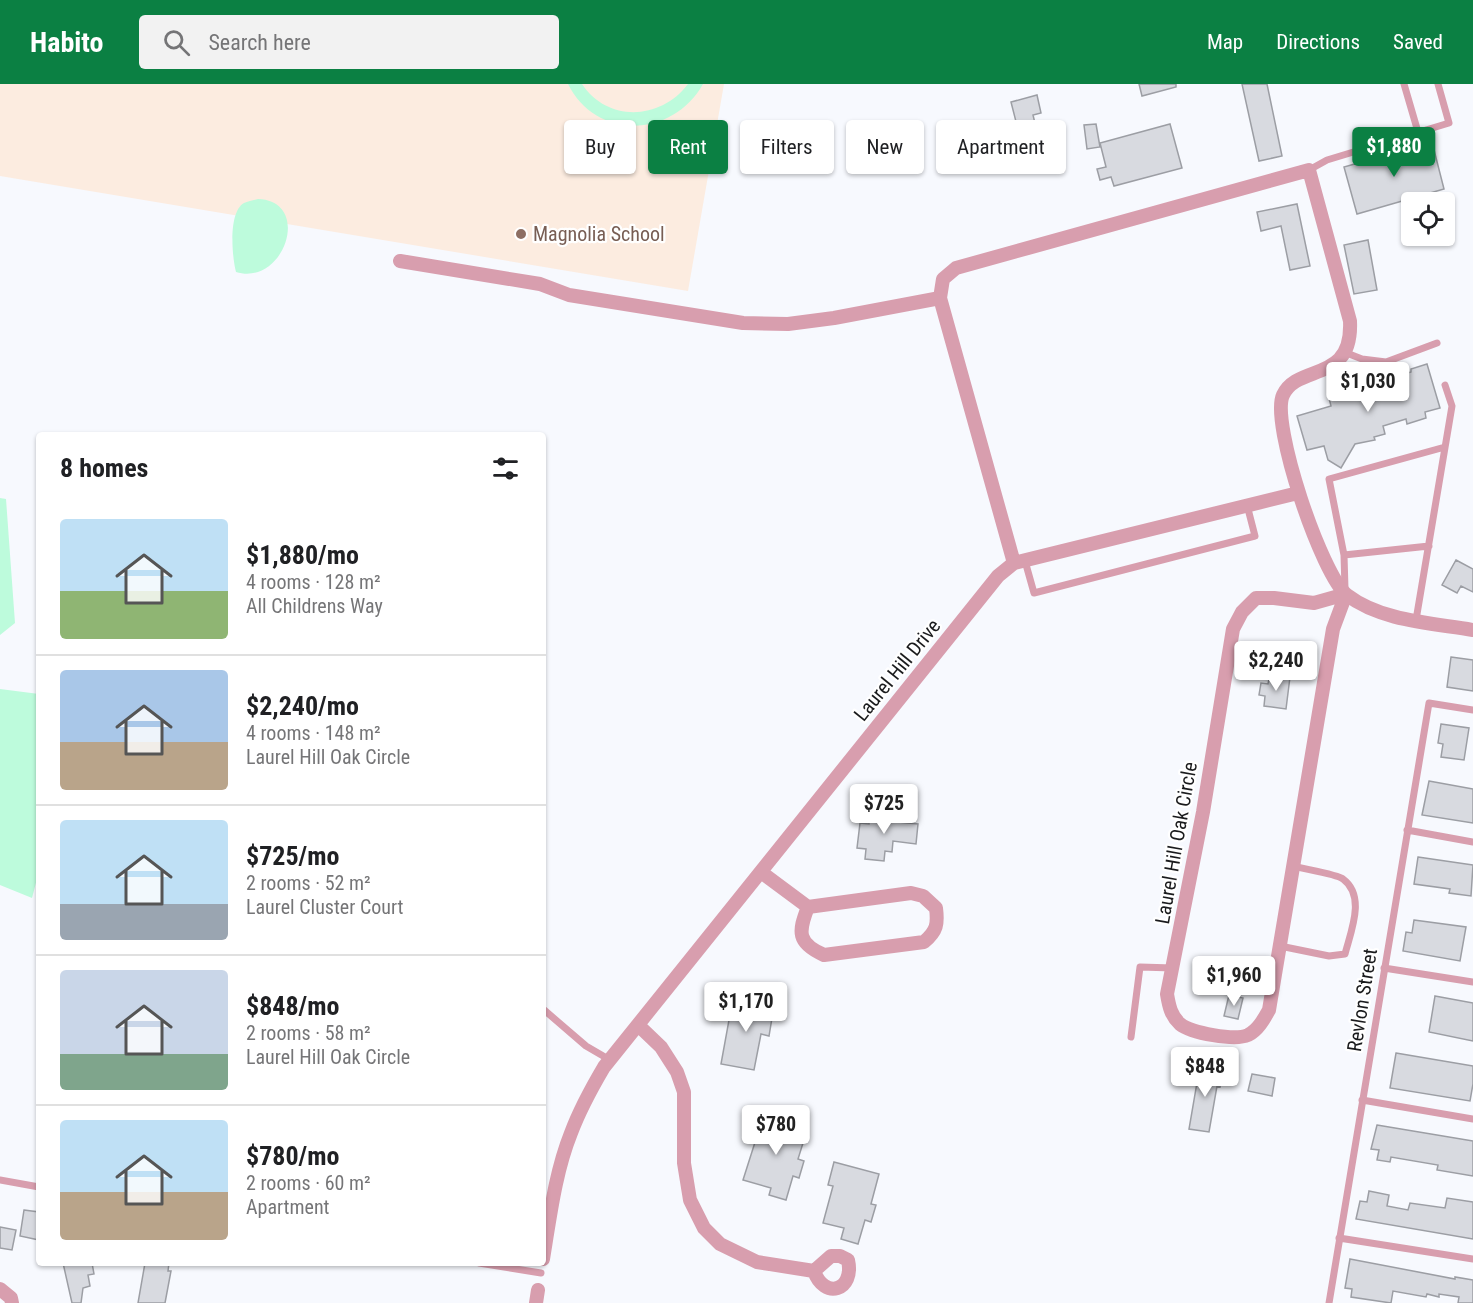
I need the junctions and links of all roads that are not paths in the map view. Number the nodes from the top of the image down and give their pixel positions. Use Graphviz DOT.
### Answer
graph roads {
  1 [pos="1404,84"];
  2 [pos="1438,84"];
  3 [pos="1418,132"];
  4 [pos="1309,170"];
  5 [pos="400,261"];
  6 [pos="940,298"];
  7 [pos="1437,343"];
  8 [pos="1344,352"];
  9 [pos="1445,385"];
  10 [pos="1445,447"];
  11 [pos="1298,493"];
  12 [pos="1247,506"];
  13 [pos="1429,546"];
  14 [pos="1344,555"];
  15 [pos="1020,562"];
  16 [pos="1346,594"];
  17 [pos="1416,620"];
  18 [pos="1473,630"];
  19 [pos="1473,710"];
  20 [pos="1407,830"];
  21 [pos="1473,842"];
  22 [pos="1293,866"];
  23 [pos="761,872"];
  24 [pos="808,907"];
  25 [pos="1280,946"];
  26 [pos="1173,968"];
  27 [pos="1384,968"];
  28 [pos="1473,982"];
  29 [pos="546,1012"];
  30 [pos="638,1025"];
  31 [pos="1131,1037"];
  32 [pos="610,1060"];
  33 [pos="1362,1100"];
  34 [pos="1473,1119"];
  35 [pos="0,1180"];
  36 [pos="36,1186"];
  37 [pos="1339,1238"];
  38 [pos="546,1240"];
  39 [pos="1473,1259"];
  40 [pos="814,1271"];
  41 [pos="1329,1303"];
  1 -- 3 [label="lane"];
  2 -- 3 [label="lane"];
  3 -- 4 [label="lane"];
  4 -- 6 [label="street"];
  4 -- 8 [label="street"];
  5 -- 6 [label="street"];
  6 -- 15 [label="street"];
  7 -- 8 [label="lane"];
  8 -- 11 [label="street"];
  9 -- 10 [label="lane"];
  10 -- 13 [label="lane"];
  10 -- 14 [label="lane"];
  11 -- 12 [label="street, Laurel Hill Drive"];
  11 -- 16 [label="street"];
  12 -- 15 [label="street, Laurel Hill Drive"];
  12 -- 15 [label="lane"];
  13 -- 14 [label="lane"];
  13 -- 17 [label="lane"];
  14 -- 16 [label="lane"];
  15 -- 23 [label="street, Laurel Hill Drive"];
  16 -- 17 [label="street"];
  16 -- 22 [label="street, Laurel Hill Oak Circle"];
  16 -- 26 [label="street, Laurel Hill Oak Circle"];
  17 -- 18 [label="street"];
  19 -- 20 [label="lane, Revlon Street"];
  20 -- 21 [label="lane"];
  20 -- 27 [label="lane, Revlon Street"];
  22 -- 25 [label="street, Laurel Hill Oak Circle"];
  22 -- 25 [label="lane"];
  23 -- 24 [label="street"];
  23 -- 30 [label="street, Laurel Hill Drive"];
  24 -- 24 [label="street"];
  25 -- 26 [label="street, Laurel Hill Oak Circle"];
  26 -- 31 [label="lane"];
  27 -- 28 [label="lane"];
  27 -- 33 [label="lane, Revlon Street"];
  29 -- 32 [label="lane"];
  30 -- 32 [label="street, Laurel Hill Drive"];
  30 -- 40 [label="street"];
  32 -- 38 [label="street, Laurel Hill Drive"];
  33 -- 34 [label="lane"];
  33 -- 37 [label="lane, Revlon Street"];
  35 -- 36 [label="lane"];
  37 -- 39 [label="lane"];
  37 -- 41 [label="lane, Revlon Street"];
}
